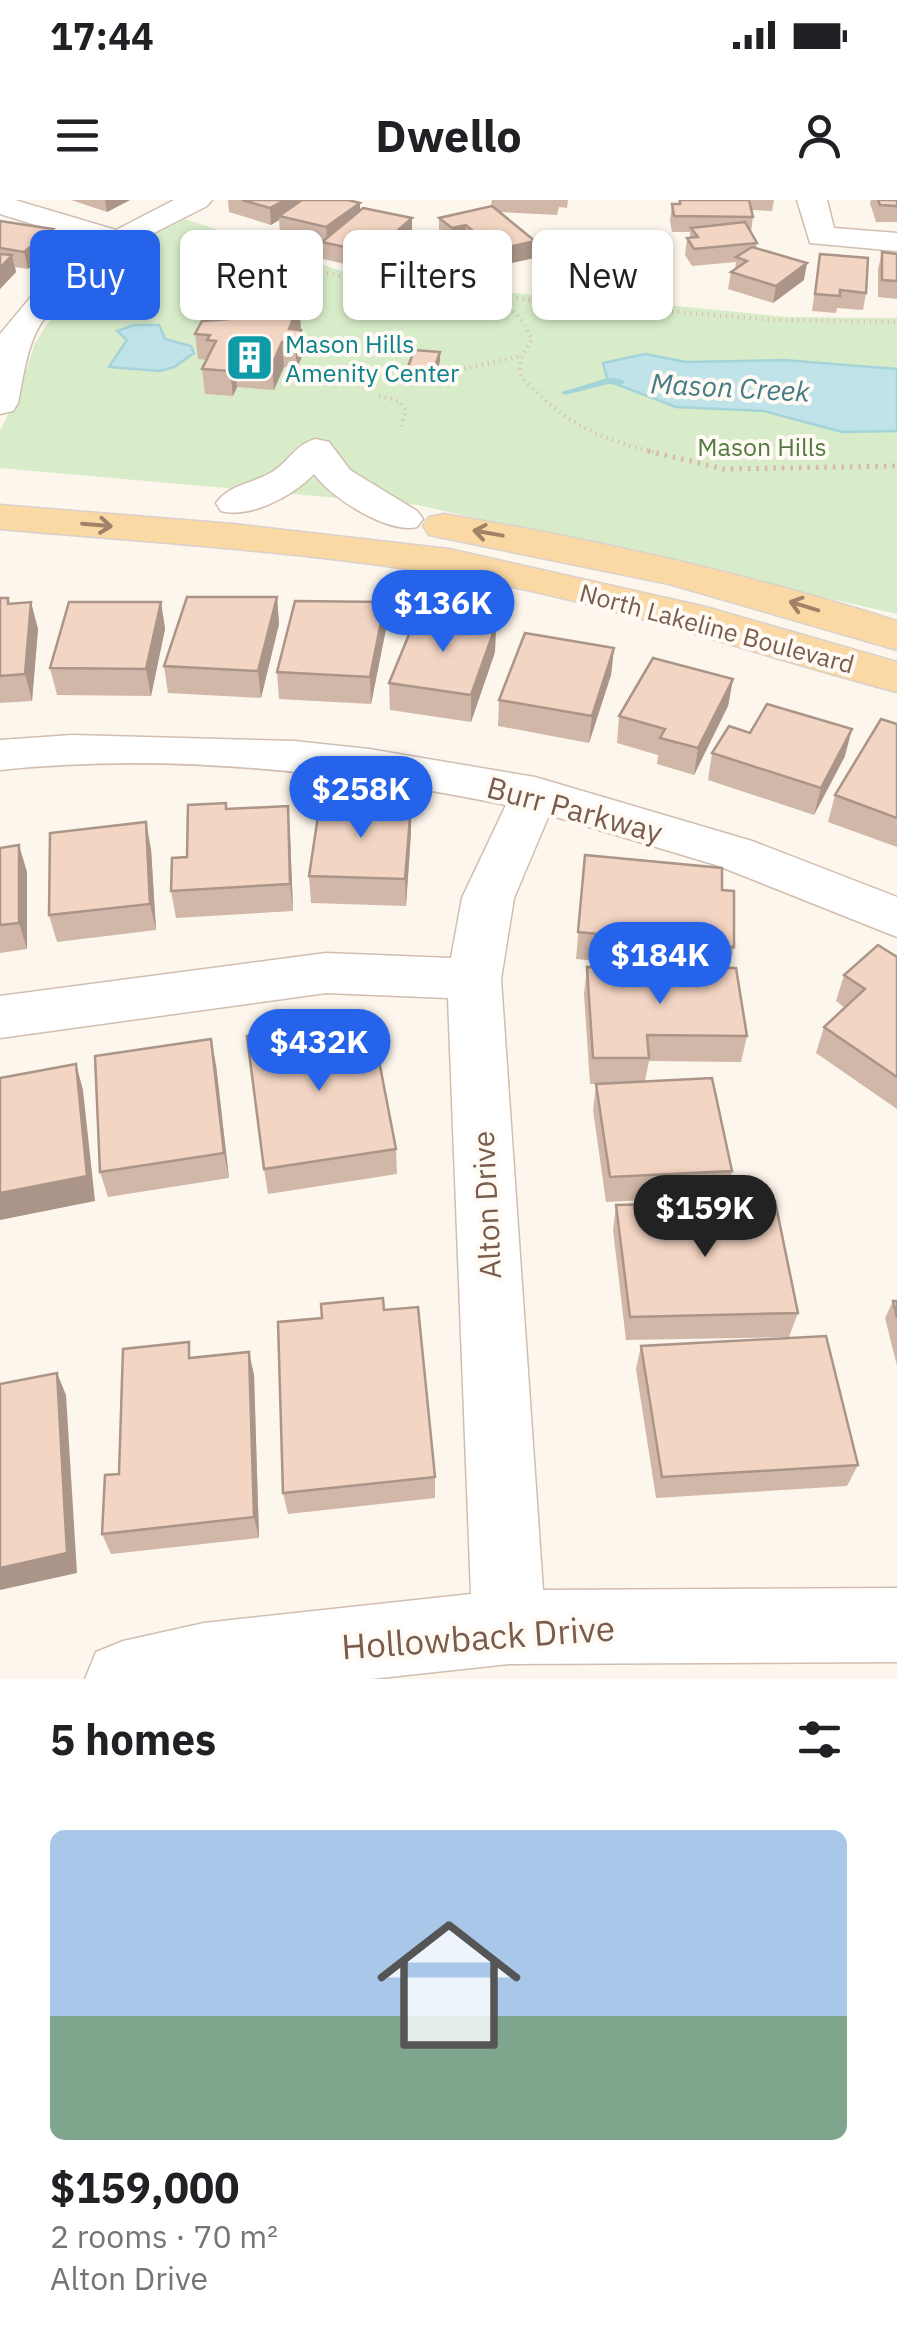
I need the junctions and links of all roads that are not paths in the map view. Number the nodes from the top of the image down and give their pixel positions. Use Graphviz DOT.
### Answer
graph roads {
  1 [pos="197,200"];
  2 [pos="812,200"];
  3 [pos="0,205"];
  4 [pos="84,230"];
  5 [pos="138,230"];
  6 [pos="897,242"];
  7 [pos="30,319"];
  8 [pos="8,346"];
  9 [pos="0,403"];
  10 [pos="0,483"];
  11 [pos="235,503"];
  12 [pos="0,517"];
  13 [pos="403,519"];
  14 [pos="897,636"];
  15 [pos="897,676"];
  16 [pos="0,756"];
  17 [pos="535,793"];
  18 [pos="897,918"];
  19 [pos="474,979"];
  20 [pos="0,1017"];
  21 [pos="897,1625"];
  22 [pos="509,1627"];
  23 [pos="122,1679"];
  1 -- 5 [label="street"];
  2 -- 6 [label="street"];
  3 -- 4 [label="street"];
  7 -- 8 [label="street"];
  8 -- 9 [label="street"];
  10 -- 11 [label="main road, North Lakeline Boulevard"];
  11 -- 13 [label="main road, North Lakeline Boulevard"];
  11 -- 13 [label="street"];
  12 -- 15 [label="main road, North Lakeline Boulevard, one-way"];
  14 -- 13 [label="main road, North Lakeline Boulevard, one-way"];
  16 -- 17 [label="street, Burr Parkway"];
  17 -- 18 [label="street, Burr Parkway"];
  17 -- 19 [label="street, Alton Drive"];
  19 -- 20 [label="street"];
  19 -- 22 [label="street, Alton Drive"];
  21 -- 22 [label="street, Hollowback Drive"];
  22 -- 23 [label="street, Hollowback Drive"];
}
